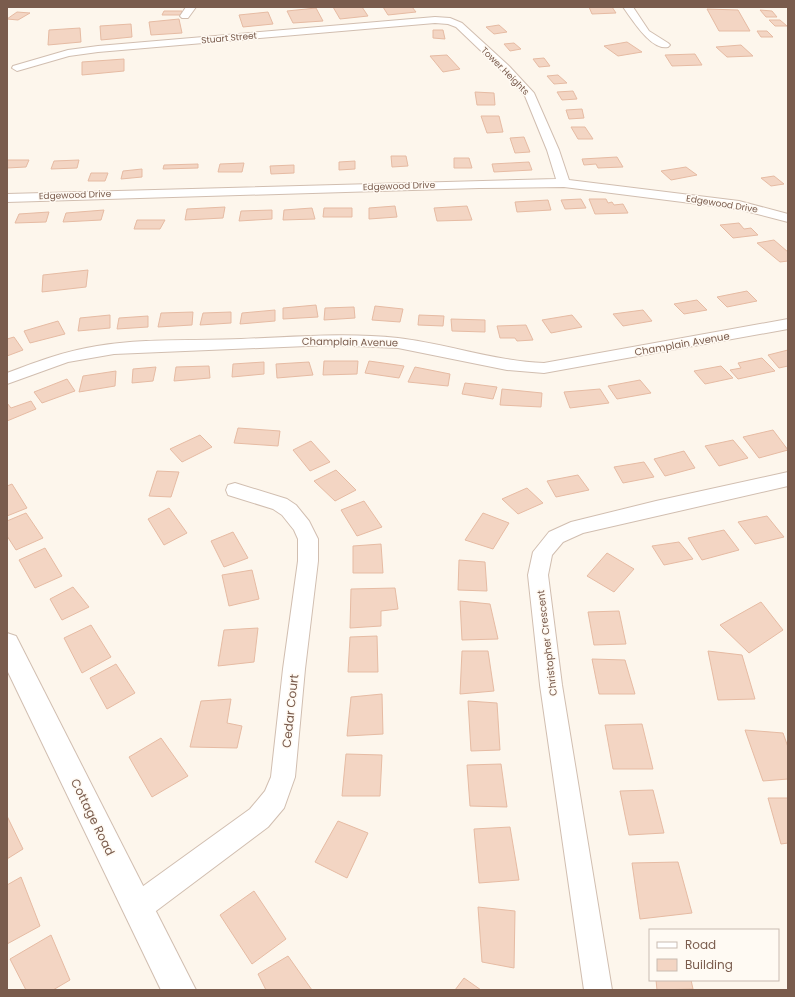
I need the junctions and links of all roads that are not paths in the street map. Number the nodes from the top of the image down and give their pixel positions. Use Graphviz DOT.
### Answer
graph roads {
  1 [pos="191,7"];
  2 [pos="628,7"];
  3 [pos="184,16"];
  4 [pos="444,20"];
  5 [pos="665,45"];
  6 [pos="17,68"];
  7 [pos="564,183"];
  8 [pos="7,198"];
  9 [pos="788,218"];
  10 [pos="788,324"];
  11 [pos="7,379"];
  12 [pos="788,479"];
  13 [pos="235,490"];
  14 [pos="7,644"];
  15 [pos="138,907"];
  16 [pos="179,990"];
  17 [pos="598,990"];
  1 -- 3 [label="street"];
  2 -- 5 [label="street"];
  4 -- 6 [label="street, Stuart Street"];
  4 -- 7 [label="street, Tower Heights"];
  7 -- 8 [label="street, Edgewood Drive"];
  7 -- 9 [label="street, Edgewood Drive"];
  10 -- 11 [label="street, Champlain Avenue"];
  12 -- 17 [label="street, Christopher Crescent"];
  13 -- 15 [label="street, Cedar Court"];
  14 -- 15 [label="street, Cottage Road"];
  15 -- 16 [label="street, Cottage Road"];
}
